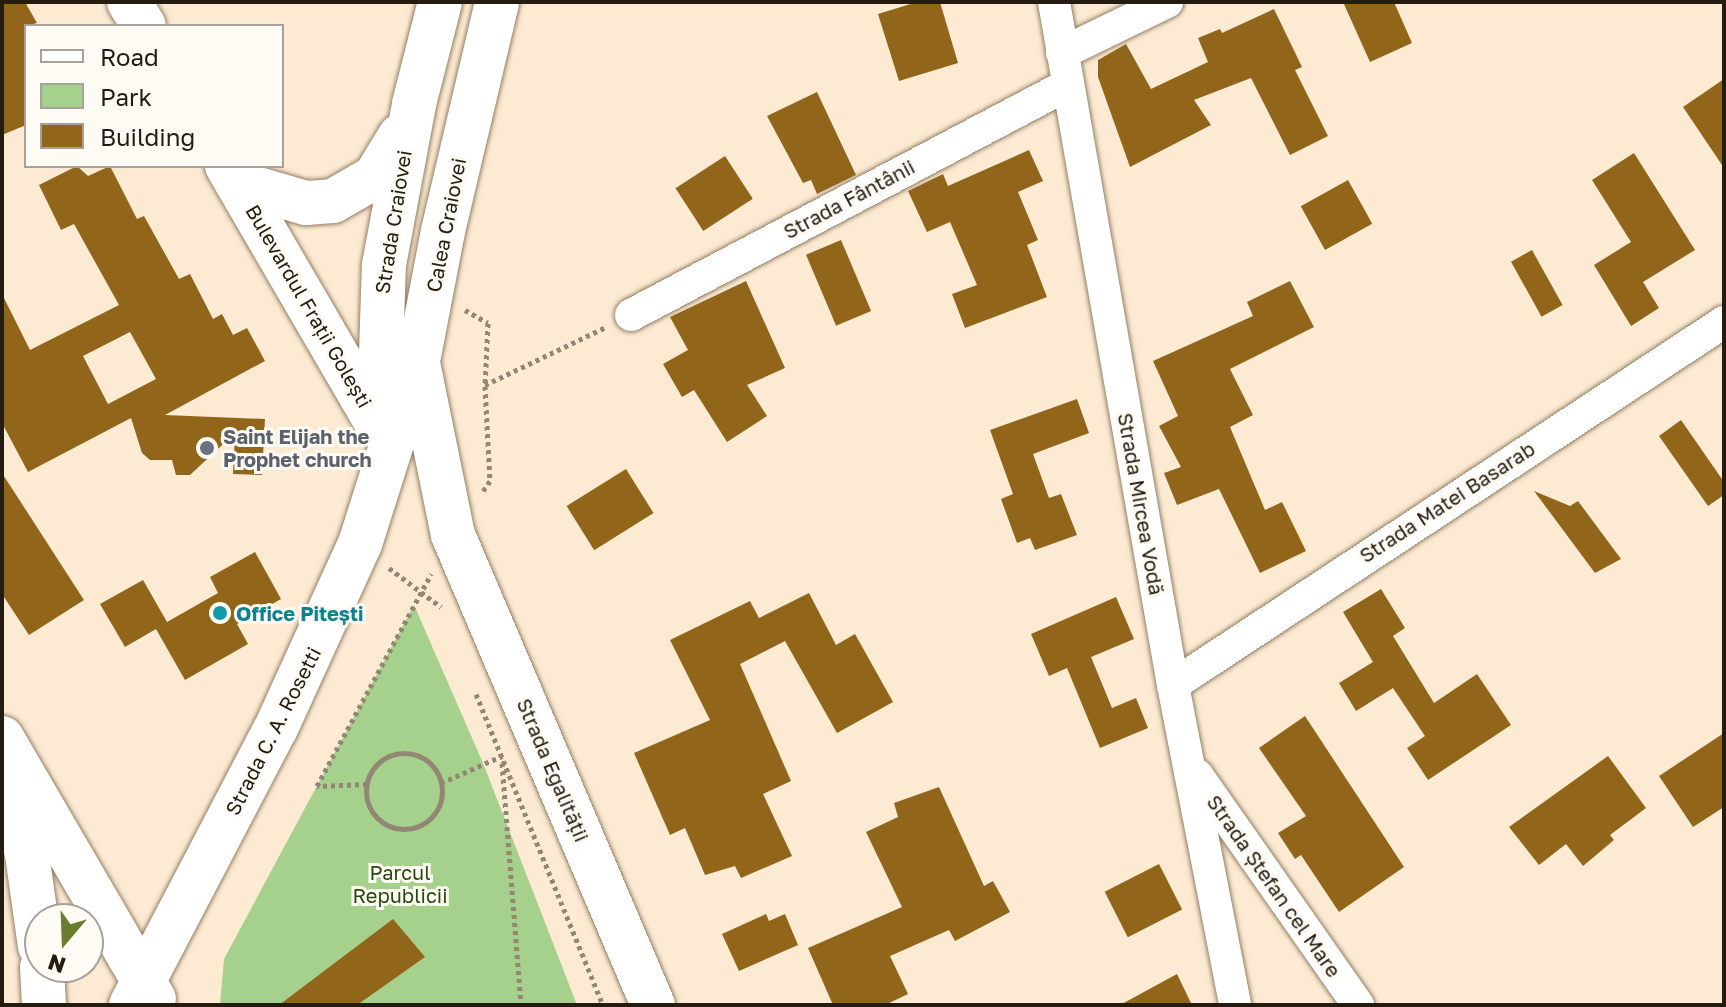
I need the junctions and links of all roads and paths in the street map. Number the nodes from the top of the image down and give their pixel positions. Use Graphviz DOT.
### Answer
graph roads {
  1 [pos="129,2"];
  2 [pos="440,2"];
  3 [pos="497,2"];
  4 [pos="1054,2"];
  5 [pos="1167,2"];
  6 [pos="143,24"];
  7 [pos="1062,53"];
  8 [pos="1068,85"];
  9 [pos="414,104"];
  10 [pos="232,174"];
  11 [pos="433,294"];
  12 [pos="631,315"];
  13 [pos="1724,322"];
  14 [pos="418,361"];
  15 [pos="485,386"];
  16 [pos="390,446"];
  17 [pos="453,535"];
  18 [pos="421,594"];
  19 [pos="446,619"];
  20 [pos="1173,685"];
  21 [pos="474,688"];
  22 [pos="2,738"];
  23 [pos="502,756"];
  24 [pos="1190,766"];
  25 [pos="2,767"];
  26 [pos="441,783"];
  27 [pos="367,784"];
  28 [pos="34,903"];
  29 [pos="43,983"];
  30 [pos="144,997"];
  31 [pos="44,1005"];
  32 [pos="521,1005"];
  33 [pos="603,1005"];
  34 [pos="653,1005"];
  35 [pos="1235,1005"];
  36 [pos="1358,1005"];
  1 -- 6 [label="main road"];
  2 -- 9 [label="main road, Strada Craiovei"];
  3 -- 11 [label="main road, Calea Craiovei"];
  4 -- 7 [label="street, Strada Mircea Vodă"];
  5 -- 7 [label="street"];
  7 -- 8 [label="street, Strada Mircea Vodă"];
  8 -- 12 [label="street, Strada Fântânii"];
  8 -- 20 [label="street, Strada Mircea Vodă"];
  9 -- 10 [label="main road"];
  9 -- 16 [label="main road, Strada Craiovei"];
  10 -- 16 [label="main road, Bulevardul Frații Golești"];
  11 -- 14 [label="main road, Calea Craiovei"];
  11 -- 15 [label="path"];
  12 -- 15 [label="path"];
  13 -- 20 [label="street, Strada Matei Basarab"];
  14 -- 16 [label="main road, Calea Craiovei"];
  14 -- 17 [label="main road"];
  15 -- 17 [label="path"];
  16 -- 17 [label="main road, Bulevardul Frații Golești"];
  16 -- 30 [label="main road, Strada C. A. Rosetti"];
  17 -- 18 [label="path"];
  17 -- 34 [label="main road, Strada Egalității"];
  18 -- 19 [label="path"];
  18 -- 27 [label="path"];
  20 -- 24 [label="street, Strada Mircea Vodă"];
  21 -- 23 [label="path"];
  22 -- 30 [label="main road"];
  23 -- 26 [label="path"];
  23 -- 32 [label="path"];
  23 -- 33 [label="path"];
  24 -- 35 [label="street, Strada Mircea Vodă"];
  24 -- 36 [label="street, Strada Ștefan cel Mare"];
  25 -- 28 [label="main road"];
  26 -- 27 [label="path"];
  26 -- 27 [label="path"];
  29 -- 31 [label="main road"];
}
